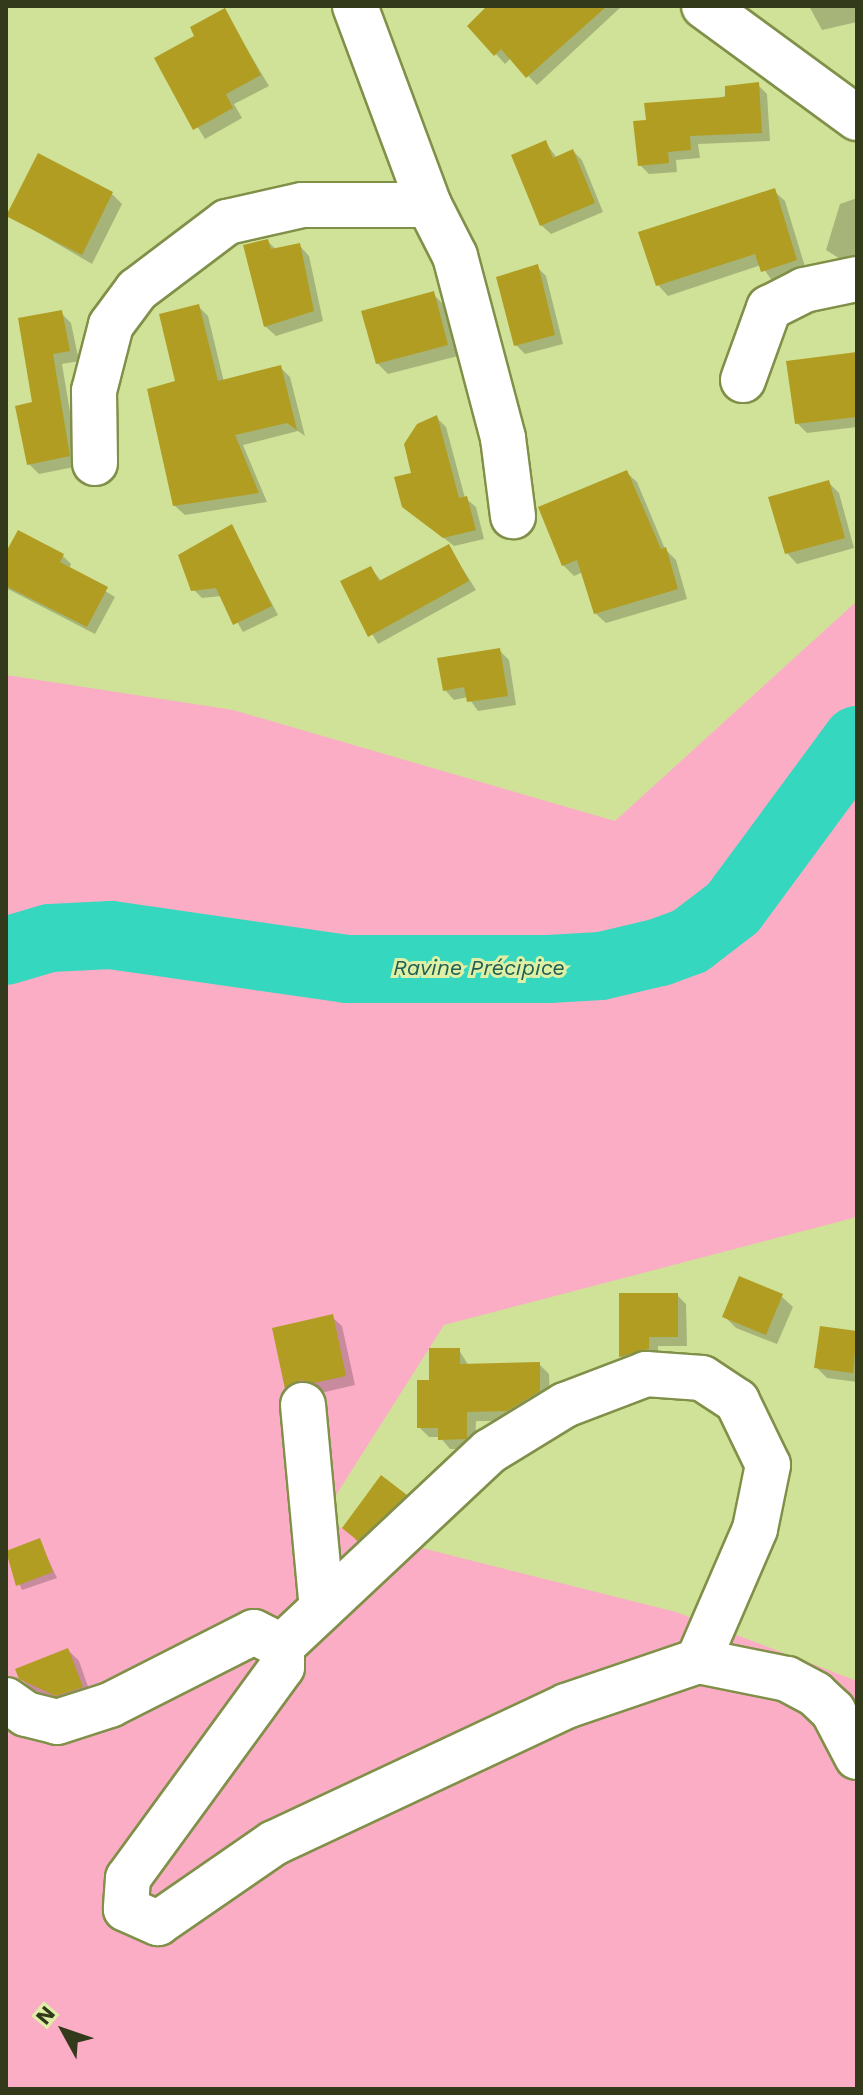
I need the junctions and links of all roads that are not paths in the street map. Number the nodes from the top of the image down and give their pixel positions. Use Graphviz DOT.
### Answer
graph roads {
  1 [pos="355,6"];
  2 [pos="704,6"];
  3 [pos="857,118"];
  4 [pos="429,205"];
  5 [pos="857,279"];
  6 [pos="743,380"];
  7 [pos="95,463"];
  8 [pos="513,516"];
  9 [pos="303,1405"];
  10 [pos="322,1608"];
  11 [pos="282,1646"];
  12 [pos="698,1661"];
  13 [pos="6,1700"];
  14 [pos="857,1757"];
  1 -- 4 [label="street"];
  2 -- 3 [label="street"];
  4 -- 7 [label="street"];
  4 -- 8 [label="street"];
  5 -- 6 [label="street"];
  9 -- 10 [label="street"];
  10 -- 11 [label="street"];
  10 -- 12 [label="street"];
  11 -- 12 [label="street"];
  11 -- 13 [label="street"];
  12 -- 14 [label="street"];
}
